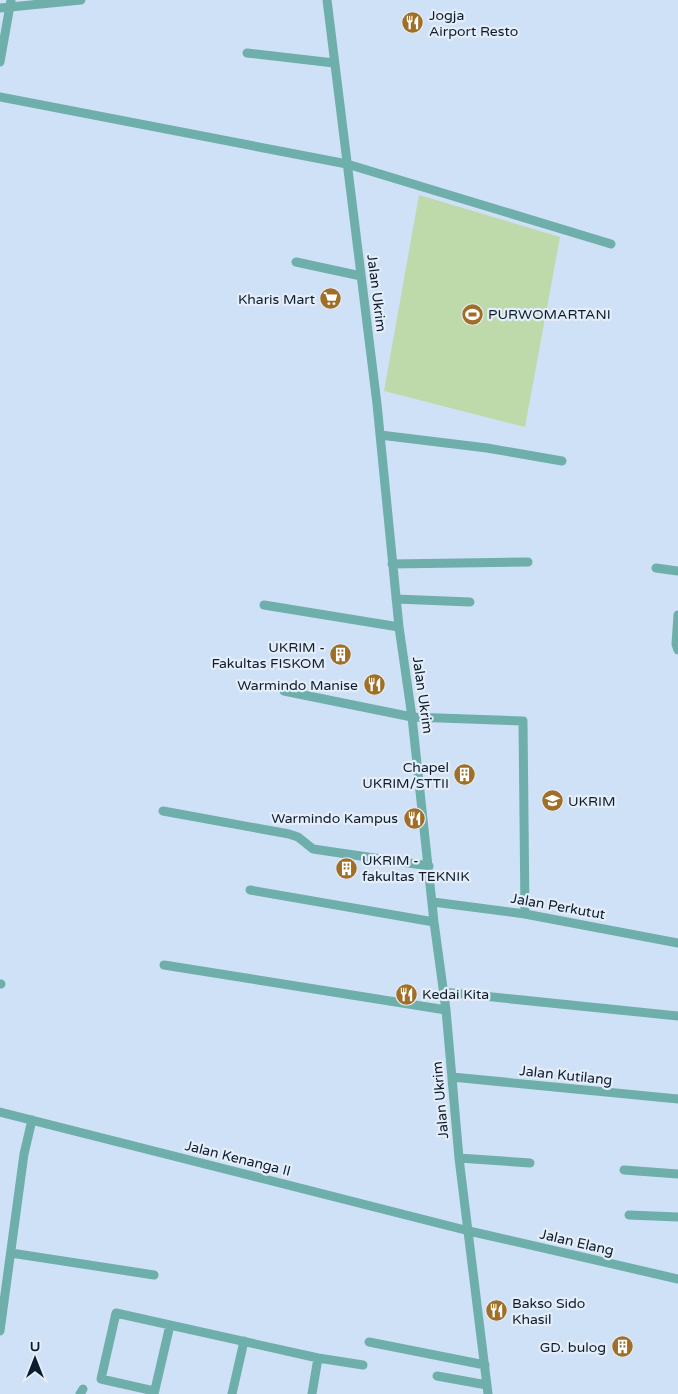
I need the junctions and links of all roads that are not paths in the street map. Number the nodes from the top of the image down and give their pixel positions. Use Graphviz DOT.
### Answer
graph roads {
  1 [pos="81,0"];
  2 [pos="327,0"];
  3 [pos="11,3"];
  4 [pos="0,8"];
  5 [pos="246,53"];
  6 [pos="0,62"];
  7 [pos="334,63"];
  8 [pos="0,97"];
  9 [pos="347,164"];
  10 [pos="611,244"];
  11 [pos="296,262"];
  12 [pos="361,276"];
  13 [pos="380,435"];
  14 [pos="562,461"];
  15 [pos="528,562"];
  16 [pos="392,564"];
  17 [pos="656,568"];
  18 [pos="678,571"];
  19 [pos="396,599"];
  20 [pos="470,602"];
  21 [pos="264,605"];
  22 [pos="678,614"];
  23 [pos="399,627"];
  24 [pos="678,650"];
  25 [pos="284,691"];
  26 [pos="412,717"];
  27 [pos="163,811"];
  28 [pos="429,866"];
  29 [pos="250,890"];
  30 [pos="433,902"];
  31 [pos="525,914"];
  32 [pos="434,922"];
  33 [pos="678,943"];
  34 [pos="164,965"];
  35 [pos="443,992"];
  36 [pos="446,1010"];
  37 [pos="678,1016"];
  38 [pos="452,1077"];
  39 [pos="678,1100"];
  40 [pos="0,1112"];
  41 [pos="32,1120"];
  42 [pos="459,1158"];
  43 [pos="530,1163"];
  44 [pos="624,1170"];
  45 [pos="678,1174"];
  46 [pos="629,1215"];
  47 [pos="678,1217"];
  48 [pos="469,1231"];
  49 [pos="11,1253"];
  50 [pos="154,1276"];
  51 [pos="678,1279"];
  52 [pos="170,1324"];
  53 [pos="0,1329"];
  54 [pos="244,1341"];
  55 [pos="369,1342"];
  56 [pos="318,1358"];
  57 [pos="363,1365"];
  58 [pos="485,1365"];
  59 [pos="437,1376"];
  60 [pos="488,1390"];
  61 [pos="154,1392"];
  62 [pos="232,1394"];
  63 [pos="312,1394"];
  1 -- 3 [label="street"];
  2 -- 7 [label="street, Jalan Ukrim"];
  3 -- 4 [label="street"];
  3 -- 6 [label="street"];
  5 -- 7 [label="street"];
  7 -- 9 [label="street, Jalan Ukrim"];
  8 -- 9 [label="street"];
  9 -- 10 [label="street"];
  9 -- 12 [label="street, Jalan Ukrim"];
  11 -- 12 [label="street"];
  12 -- 13 [label="street, Jalan Ukrim"];
  13 -- 14 [label="street"];
  13 -- 16 [label="street, Jalan Ukrim"];
  15 -- 16 [label="street"];
  16 -- 19 [label="street, Jalan Ukrim"];
  17 -- 18 [label="street"];
  19 -- 20 [label="street"];
  19 -- 23 [label="street, Jalan Ukrim"];
  21 -- 23 [label="street"];
  22 -- 24 [label="street"];
  23 -- 26 [label="street, Jalan Ukrim"];
  25 -- 26 [label="street"];
  26 -- 28 [label="street, Jalan Ukrim"];
  26 -- 31 [label="street"];
  27 -- 28 [label="street"];
  28 -- 30 [label="street, Jalan Ukrim"];
  29 -- 32 [label="street"];
  30 -- 31 [label="street, Jalan Perkutut"];
  30 -- 32 [label="street, Jalan Ukrim"];
  31 -- 33 [label="street, Jalan Perkutut"];
  32 -- 35 [label="street, Jalan Ukrim"];
  34 -- 36 [label="street"];
  35 -- 36 [label="street, Jalan Ukrim"];
  35 -- 37 [label="street"];
  36 -- 38 [label="street, Jalan Ukrim"];
  38 -- 39 [label="street, Jalan Kutilang"];
  38 -- 42 [label="street, Jalan Ukrim"];
  40 -- 41 [label="street, Jalan Kenanga II"];
  41 -- 48 [label="street, Jalan Kenanga II"];
  41 -- 49 [label="street"];
  42 -- 43 [label="street"];
  42 -- 48 [label="street, Jalan Ukrim"];
  44 -- 45 [label="street"];
  46 -- 47 [label="street"];
  48 -- 51 [label="street, Jalan Elang"];
  48 -- 58 [label="street, Jalan Ukrim"];
  49 -- 50 [label="street"];
  49 -- 53 [label="street"];
  52 -- 54 [label="street"];
  52 -- 61 [label="street"];
  52 -- 61 [label="street"];
  54 -- 56 [label="street"];
  54 -- 62 [label="street"];
  55 -- 58 [label="street"];
  56 -- 57 [label="street"];
  56 -- 63 [label="street"];
  58 -- 60 [label="street, Jalan Ukrim"];
  59 -- 60 [label="street"];
}
